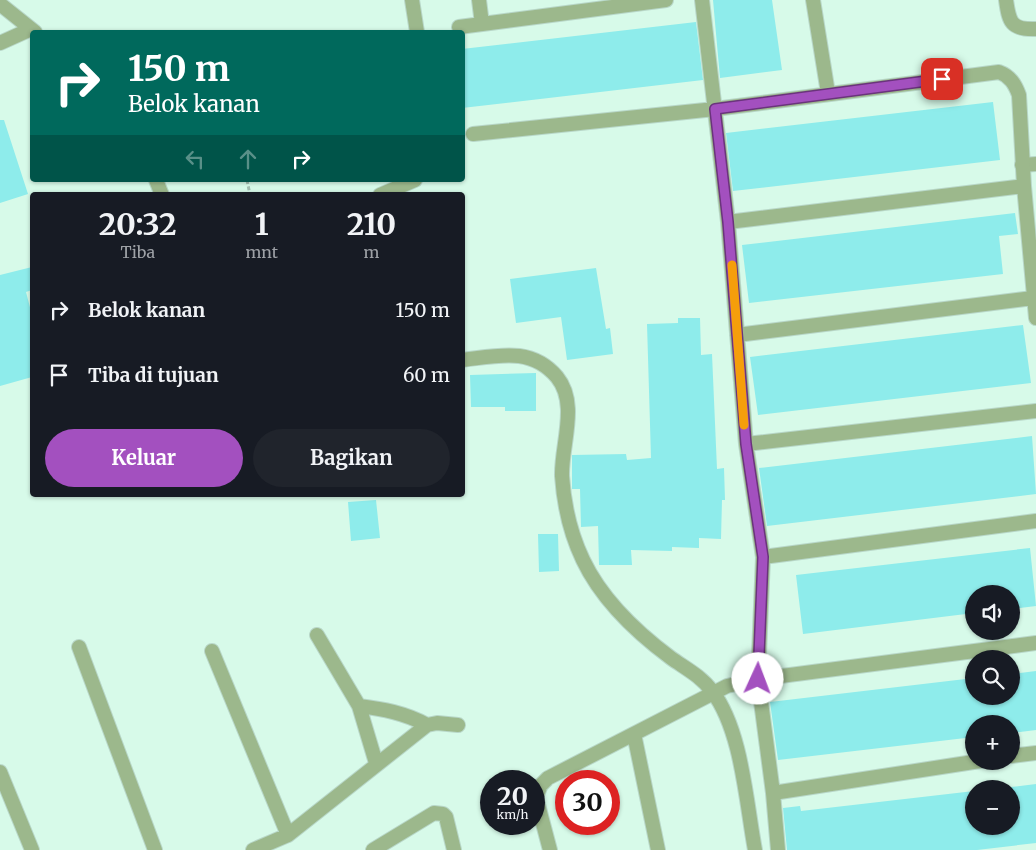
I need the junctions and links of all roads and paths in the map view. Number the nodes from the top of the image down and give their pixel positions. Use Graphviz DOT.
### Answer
graph roads {
  1 [pos="412,0"];
  2 [pos="479,0"];
  3 [pos="666,0"];
  4 [pos="702,0"];
  5 [pos="814,0"];
  6 [pos="1006,0"];
  7 [pos="0,4"];
  8 [pos="482,24"];
  9 [pos="459,27"];
  10 [pos="1036,29"];
  11 [pos="32,30"];
  12 [pos="417,30"];
  13 [pos="30,32"];
  14 [pos="0,43"];
  15 [pos="828,93"];
  16 [pos="715,109"];
  17 [pos="473,134"];
  18 [pos="1029,165"];
  19 [pos="410,182"];
  20 [pos="1024,186"];
  21 [pos="387,192"];
  22 [pos="728,222"];
  23 [pos="1033,298"];
  24 [pos="1036,318"];
  25 [pos="738,335"];
  26 [pos="465,360"];
  27 [pos="1036,411"];
  28 [pos="746,444"];
  29 [pos="1036,520"];
  30 [pos="763,557"];
  31 [pos="317,636"];
  32 [pos="1036,643"];
  33 [pos="79,647"];
  34 [pos="212,651"];
  35 [pos="758,679"];
  36 [pos="714,692"];
  37 [pos="359,706"];
  38 [pos="426,725"];
  39 [pos="458,725"];
  40 [pos="634,734"];
  41 [pos="1036,753"];
  42 [pos="1020,755"];
  43 [pos="376,763"];
  44 [pos="965,763"];
  45 [pos="0,772"];
  46 [pos="773,793"];
  47 [pos="288,835"];
  48 [pos="32,850"];
  49 [pos="155,850"];
  50 [pos="253,850"];
  51 [pos="374,850"];
  52 [pos="454,850"];
  53 [pos="550,850"];
  54 [pos="658,850"];
  55 [pos="755,850"];
  56 [pos="778,850"];
  1 -- 12 [label="street"];
  2 -- 8 [label="street"];
  3 -- 8 [label="street"];
  4 -- 16 [label="street"];
  5 -- 15 [label="street"];
  6 -- 10 [label="street"];
  7 -- 11 [label="street"];
  8 -- 9 [label="street"];
  13 -- 14 [label="street"];
  15 -- 16 [label="street"];
  15 -- 18 [label="street"];
  16 -- 17 [label="street"];
  16 -- 22 [label="street"];
  18 -- 20 [label="street"];
  19 -- 21 [label="street"];
  20 -- 22 [label="street"];
  20 -- 23 [label="street"];
  22 -- 25 [label="street"];
  23 -- 24 [label="street"];
  23 -- 25 [label="street"];
  25 -- 28 [label="street"];
  26 -- 36 [label="street"];
  27 -- 28 [label="street"];
  28 -- 30 [label="street"];
  29 -- 30 [label="street"];
  30 -- 35 [label="street"];
  31 -- 37 [label="street"];
  32 -- 35 [label="street"];
  33 -- 49 [label="street"];
  34 -- 47 [label="street"];
  35 -- 36 [label="street"];
  35 -- 46 [label="street"];
  36 -- 40 [label="street"];
  36 -- 55 [label="street"];
  37 -- 38 [label="street"];
  37 -- 43 [label="street"];
  38 -- 39 [label="street"];
  38 -- 43 [label="street"];
  40 -- 53 [label="street"];
  40 -- 54 [label="street"];
  41 -- 42 [label="street"];
  43 -- 47 [label="street"];
  44 -- 46 [label="street"];
  45 -- 48 [label="street"];
  46 -- 56 [label="street"];
  47 -- 50 [label="street"];
  51 -- 52 [label="street"];
}
